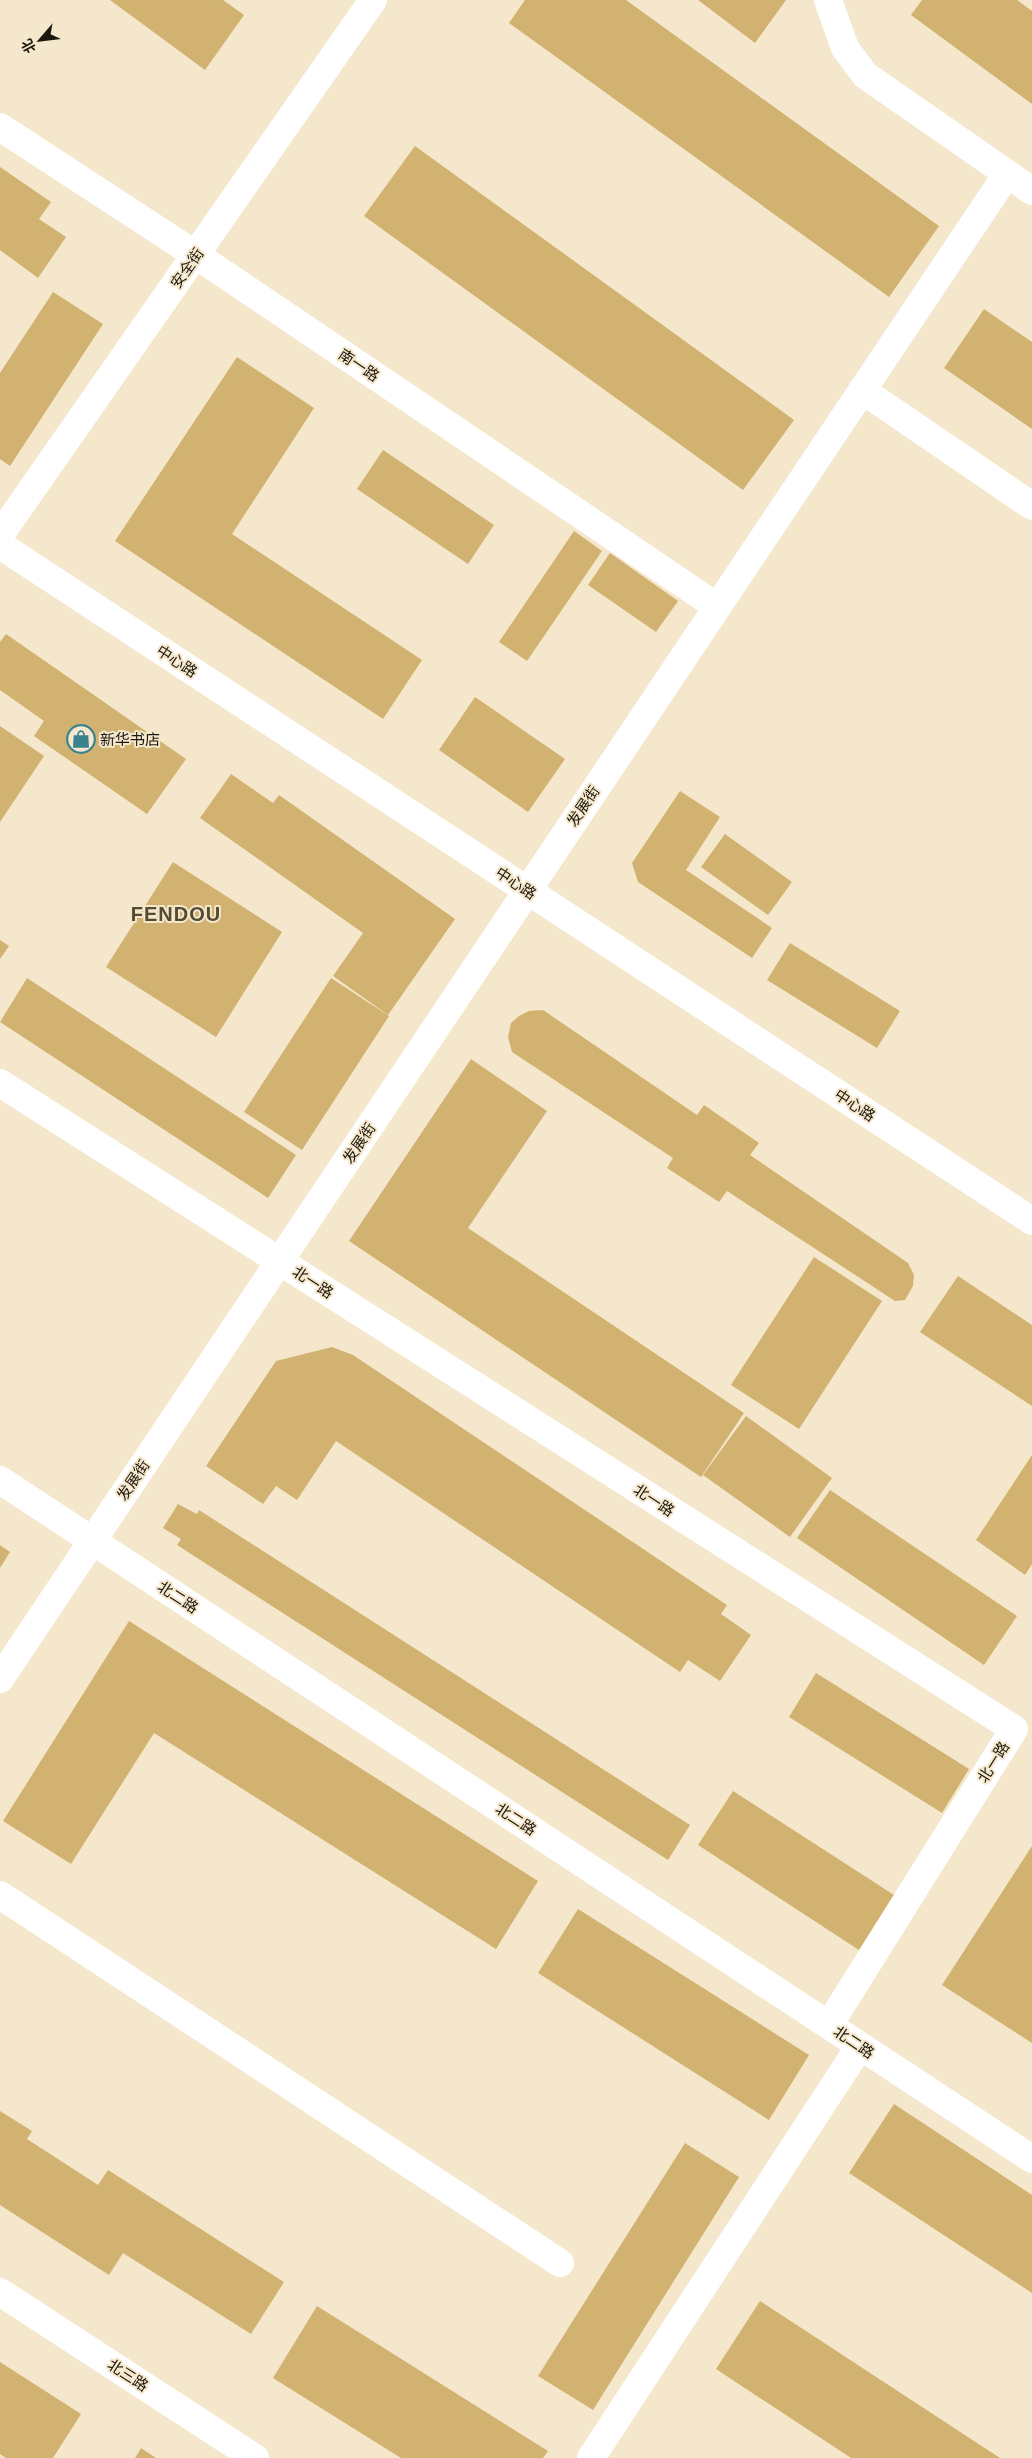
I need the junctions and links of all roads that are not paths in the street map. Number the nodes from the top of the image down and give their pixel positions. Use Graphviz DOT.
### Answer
graph roads {
  1 [pos="373,0"];
  2 [pos="828,0"];
  3 [pos="0,127"];
  4 [pos="1007,174"];
  5 [pos="1032,191"];
  6 [pos="196,255"];
  7 [pos="862,390"];
  8 [pos="1032,506"];
  9 [pos="0,535"];
  10 [pos="0,545"];
  11 [pos="716,606"];
  12 [pos="528,890"];
  13 [pos="0,1083"];
  14 [pos="1032,1221"];
  15 [pos="280,1261"];
  16 [pos="0,1480"];
  17 [pos="93,1541"];
  18 [pos="0,1680"];
  19 [pos="0,1895"];
  20 [pos="829,2025"];
  21 [pos="860,2046"];
  22 [pos="1032,2159"];
  23 [pos="560,2263"];
  24 [pos="0,2292"];
  25 [pos="255,2458"];
  26 [pos="591,2458"];
  1 -- 6 [label="street, 安全街"];
  2 -- 4 [label="street"];
  3 -- 6 [label="street, 南一路"];
  4 -- 5 [label="street"];
  4 -- 7 [label="street, 发展街"];
  6 -- 9 [label="street, 安全街"];
  6 -- 11 [label="street, 南一路"];
  7 -- 8 [label="street"];
  7 -- 11 [label="street, 发展街"];
  10 -- 12 [label="street, 中心路"];
  11 -- 12 [label="street, 发展街"];
  12 -- 14 [label="street, 中心路"];
  12 -- 15 [label="street, 发展街"];
  13 -- 15 [label="street, 北一路"];
  15 -- 17 [label="street, 发展街"];
  15 -- 20 [label="street, 北一路"];
  16 -- 17 [label="street, 北二路"];
  17 -- 18 [label="street, 发展街"];
  17 -- 20 [label="street, 北二路"];
  19 -- 23 [label="street"];
  20 -- 21 [label="street, 北二路"];
  21 -- 22 [label="street, 北二路"];
  21 -- 26 [label="street"];
  24 -- 25 [label="street, 北三路"];
}
